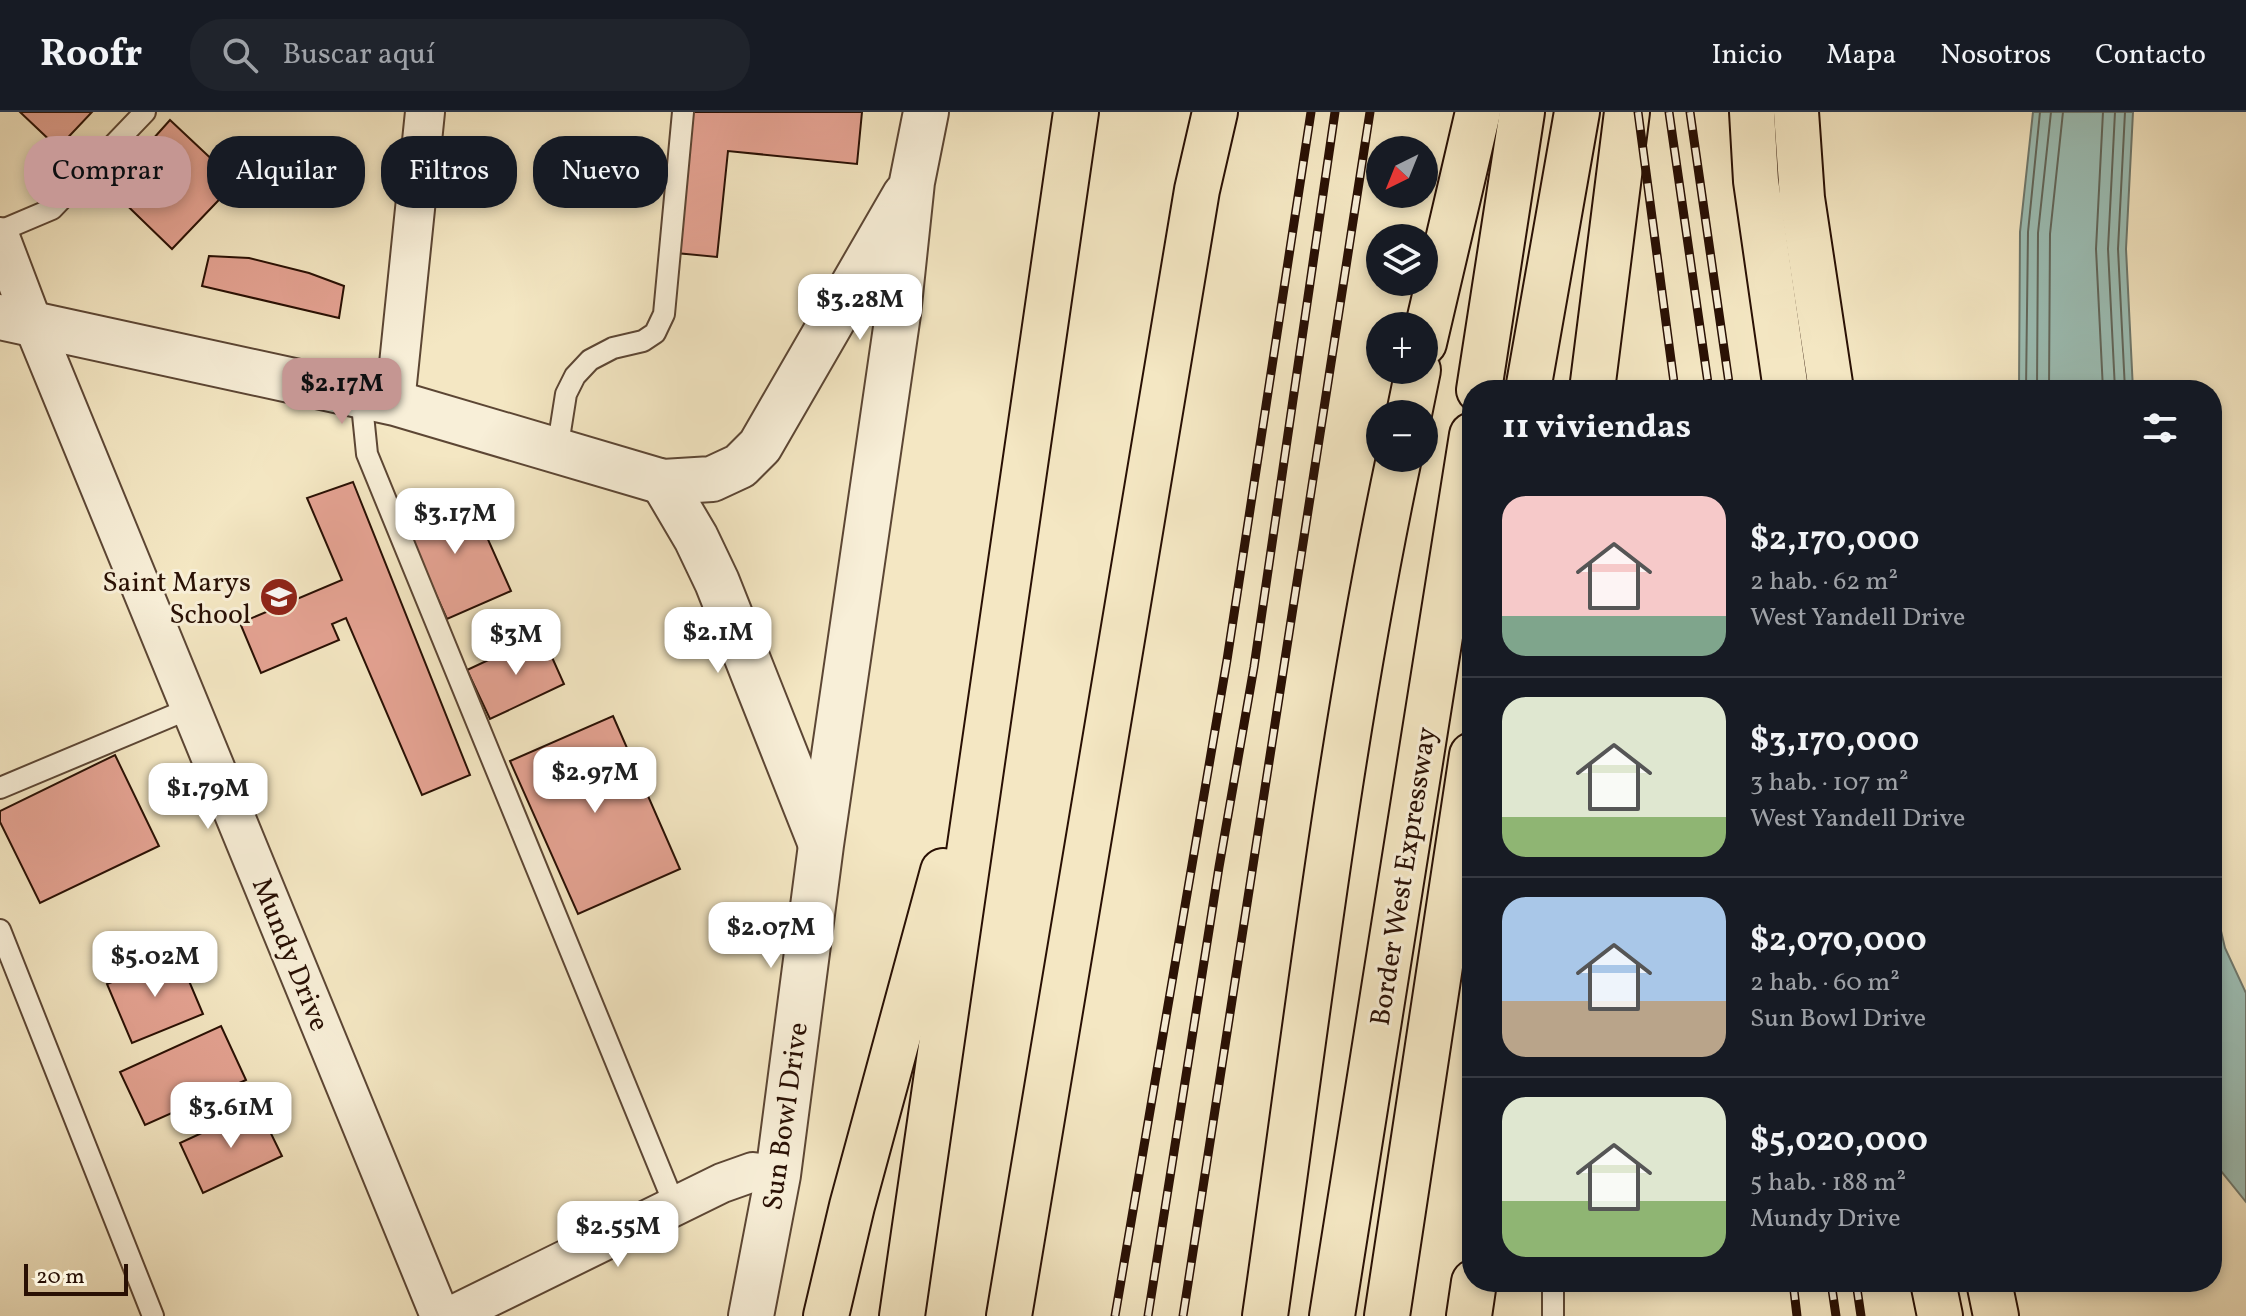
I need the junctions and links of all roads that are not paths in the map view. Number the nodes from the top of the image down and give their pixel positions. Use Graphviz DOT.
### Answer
graph roads {
  1 [pos="145,112"];
  2 [pos="425,112"];
  3 [pos="683,112"];
  4 [pos="926,112"];
  5 [pos="1076,112"];
  6 [pos="1200,112"];
  7 [pos="1215,112"];
  8 [pos="1478,112"];
  9 [pos="1522,112"];
  10 [pos="1577,112"];
  11 [pos="1627,112"];
  12 [pos="1752,112"];
  13 [pos="1796,112"];
  14 [pos="912,182"];
  15 [pos="1197,190"];
  16 [pos="0,231"];
  17 [pos="0,237"];
  18 [pos="1431,312"];
  19 [pos="16,320"];
  20 [pos="1481,380"];
  21 [pos="1530,380"];
  22 [pos="1593,380"];
  23 [pos="1785,380"];
  24 [pos="1829,380"];
  25 [pos="378,399"];
  26 [pos="557,451"];
  27 [pos="1396,472"];
  28 [pos="663,482"];
  29 [pos="1462,498"];
  30 [pos="995,679"];
  31 [pos="191,708"];
  32 [pos="0,788"];
  33 [pos="1462,821"];
  34 [pos="821,845"];
  35 [pos="0,930"];
  36 [pos="778,1175"];
  37 [pos="675,1206"];
  38 [pos="1473,1292"];
  39 [pos="1553,1292"];
  40 [pos="1935,1292"];
  41 [pos="1991,1292"];
  42 [pos="153,1316"];
  43 [pos="440,1316"];
  44 [pos="451,1316"];
  45 [pos="751,1316"];
  46 [pos="826,1316"];
  47 [pos="902,1316"];
  48 [pos="1009,1316"];
  49 [pos="1265,1316"];
  50 [pos="1332,1316"];
  51 [pos="1387,1316"];
  52 [pos="1469,1316"];
  53 [pos="1553,1316"];
  54 [pos="1940,1316"];
  55 [pos="1996,1316"];
  1 -- 16 [label="lane"];
  2 -- 25 [label="street"];
  3 -- 26 [label="lane"];
  4 -- 14 [label="street"];
  5 -- 30 [label="main road"];
  6 -- 15 [label="main road"];
  7 -- 15 [label="main road"];
  8 -- 18 [label="main road"];
  9 -- 20 [label="main road"];
  10 -- 21 [label="main road"];
  11 -- 22 [label="main road"];
  12 -- 23 [label="main road"];
  13 -- 24 [label="main road"];
  14 -- 28 [label="street"];
  14 -- 34 [label="street, Sun Bowl Drive"];
  15 -- 48 [label="main road"];
  17 -- 19 [label="street, Mundy Drive"];
  19 -- 25 [label="street"];
  19 -- 31 [label="street, Mundy Drive"];
  25 -- 26 [label="street"];
  25 -- 37 [label="lane"];
  26 -- 28 [label="street"];
  27 -- 49 [label="main road"];
  28 -- 34 [label="street"];
  29 -- 50 [label="main road, Border West Expressway"];
  30 -- 46 [label="main road"];
  30 -- 47 [label="main road"];
  31 -- 32 [label="lane"];
  31 -- 43 [label="street, Mundy Drive"];
  33 -- 51 [label="main road, Border West Expressway"];
  34 -- 36 [label="street, Sun Bowl Drive"];
  35 -- 42 [label="lane"];
  36 -- 37 [label="street"];
  36 -- 45 [label="street, Sun Bowl Drive"];
  37 -- 44 [label="street"];
  38 -- 52 [label="main road"];
  39 -- 53 [label="lane"];
  40 -- 54 [label="main road"];
  41 -- 55 [label="main road"];
}
